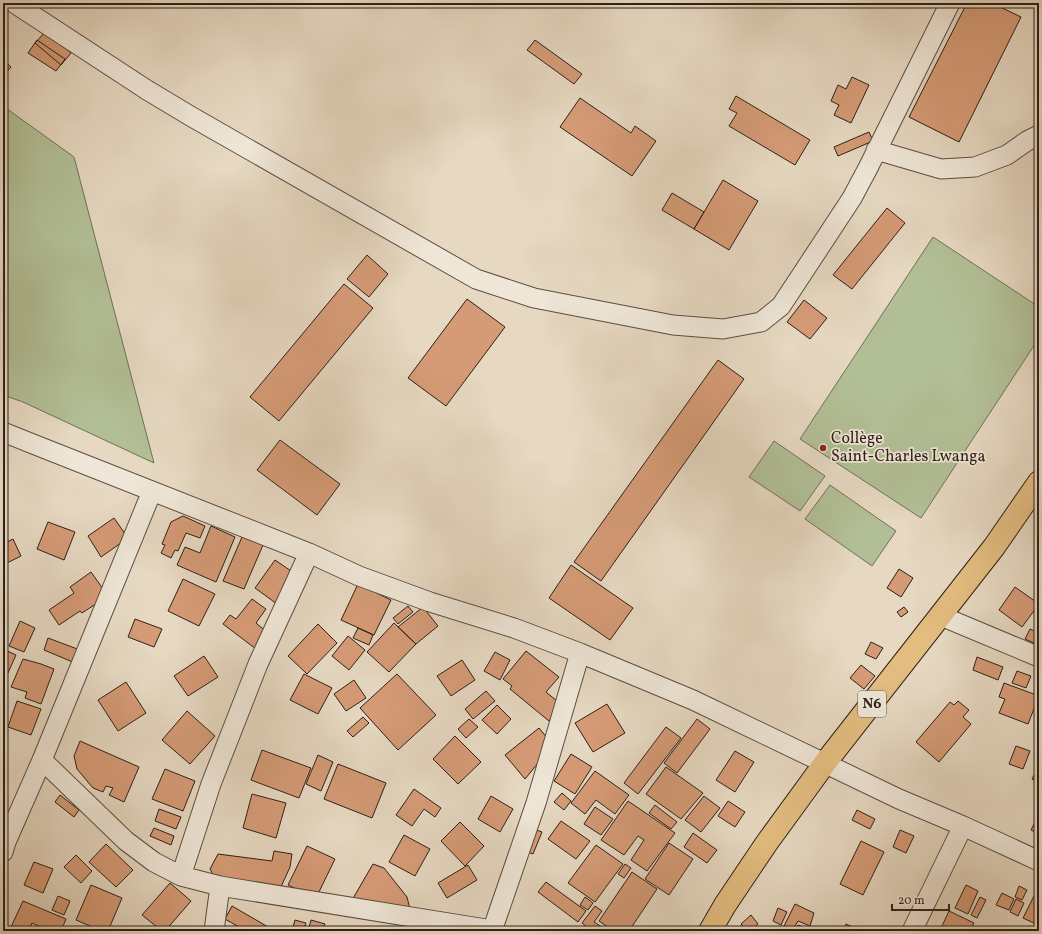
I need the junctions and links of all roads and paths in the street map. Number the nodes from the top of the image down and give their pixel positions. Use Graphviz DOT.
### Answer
graph roads {
  1 [pos="14,3"];
  2 [pos="950,3"];
  3 [pos="1039,135"];
  4 [pos="876,150"];
  5 [pos="3,432"];
  6 [pos="1039,482"];
  7 [pos="152,491"];
  8 [pos="309,553"];
  9 [pos="941,616"];
  10 [pos="580,653"];
  11 [pos="1039,657"];
  12 [pos="42,760"];
  13 [pos="825,763"];
  14 [pos="963,826"];
  15 [pos="4,845"];
  16 [pos="1039,861"];
  17 [pos="181,876"];
  18 [pos="220,886"];
  19 [pos="214,931"];
  20 [pos="492,931"];
  21 [pos="710,931"];
  22 [pos="912,931"];
  1 -- 4 [label="street"];
  2 -- 4 [label="street"];
  3 -- 4 [label="street"];
  5 -- 7 [label="street"];
  6 -- 9 [label="main road, N6"];
  7 -- 8 [label="street"];
  7 -- 12 [label="street"];
  8 -- 10 [label="street"];
  8 -- 17 [label="street"];
  9 -- 11 [label="street"];
  9 -- 13 [label="main road, N6"];
  10 -- 13 [label="street"];
  10 -- 20 [label="street"];
  12 -- 15 [label="street"];
  12 -- 17 [label="street"];
  13 -- 14 [label="street"];
  13 -- 21 [label="main road, N6"];
  14 -- 16 [label="street"];
  14 -- 22 [label="street"];
  17 -- 18 [label="street"];
  18 -- 19 [label="street"];
  18 -- 20 [label="street"];
}
